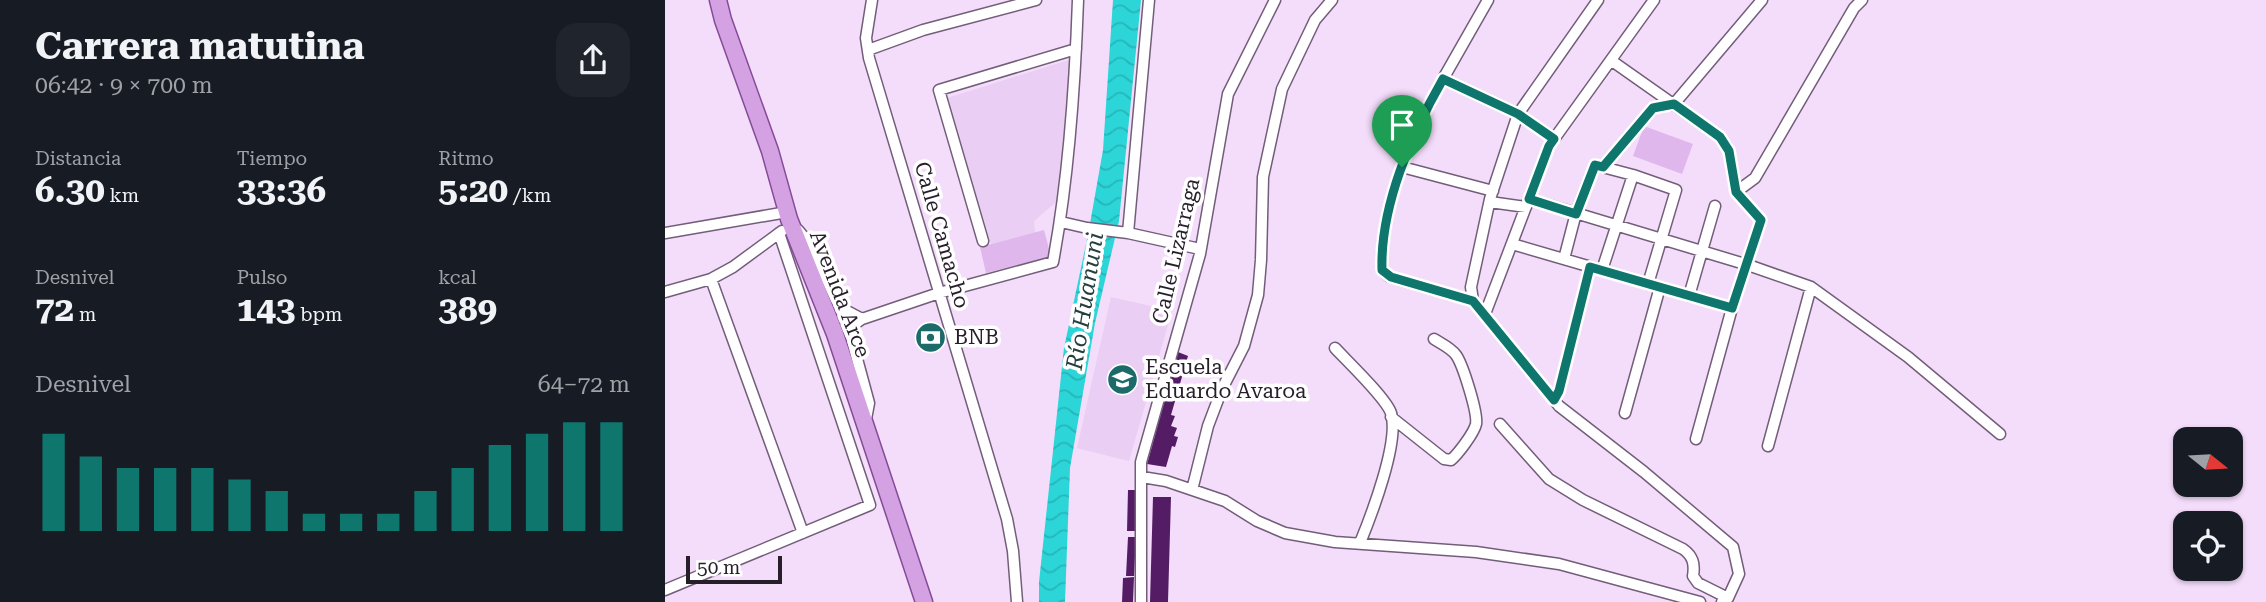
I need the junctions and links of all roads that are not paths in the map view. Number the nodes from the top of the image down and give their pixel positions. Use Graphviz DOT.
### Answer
graph roads {
  1 [pos="718,0"];
  2 [pos="872,0"];
  3 [pos="1036,0"];
  4 [pos="1078,0"];
  5 [pos="1149,0"];
  6 [pos="1275,0"];
  7 [pos="1332,0"];
  8 [pos="1488,0"];
  9 [pos="1598,0"];
  10 [pos="1654,0"];
  11 [pos="1762,0"];
  12 [pos="1862,0"];
  13 [pos="1076,49"];
  14 [pos="868,50"];
  15 [pos="1612,61"];
  16 [pos="1443,79"];
  17 [pos="1674,104"];
  18 [pos="1518,114"];
  19 [pos="1554,139"];
  20 [pos="1402,167"];
  21 [pos="1603,167"];
  22 [pos="1633,175"];
  23 [pos="1493,191"];
  24 [pos="1736,192"];
  25 [pos="1490,202"];
  26 [pos="1527,203"];
  27 [pos="1715,206"];
  28 [pos="1576,214"];
  29 [pos="1061,222"];
  30 [pos="786,223"];
  31 [pos="1617,226"];
  32 [pos="1124,232"];
  33 [pos="665,233"];
  34 [pos="1661,239"];
  35 [pos="983,241"];
  36 [pos="1512,244"];
  37 [pos="1200,249"];
  38 [pos="1702,251"];
  39 [pos="1564,259"];
  40 [pos="1748,265"];
  41 [pos="1590,267"];
  42 [pos="1602,270"];
  43 [pos="711,279"];
  44 [pos="1648,284"];
  45 [pos="1660,287"];
  46 [pos="1811,287"];
  47 [pos="665,292"];
  48 [pos="939,293"];
  49 [pos="1689,296"];
  50 [pos="1473,301"];
  51 [pos="1732,308"];
  52 [pos="1485,314"];
  53 [pos="862,319"];
  54 [pos="1434,339"];
  55 [pos="1335,348"];
  56 [pos="1554,400"];
  57 [pos="1625,413"];
  58 [pos="1391,417"];
  59 [pos="1500,424"];
  60 [pos="865,425"];
  61 [pos="2000,434"];
  62 [pos="1696,439"];
  63 [pos="1768,446"];
  64 [pos="1142,477"];
  65 [pos="1192,490"];
  66 [pos="803,533"];
  67 [pos="1360,544"];
  68 [pos="665,590"];
  69 [pos="1725,600"];
  70 [pos="924,602"];
  71 [pos="1017,602"];
  72 [pos="1141,602"];
  73 [pos="1700,602"];
  1 -- 30 [label="main road, Avenida Arce"];
  2 -- 14 [label="street, Calle Camacho"];
  3 -- 14 [label="street"];
  4 -- 13 [label="street"];
  5 -- 32 [label="street"];
  6 -- 37 [label="street, Calle Lizarraga"];
  7 -- 65 [label="street"];
  8 -- 16 [label="street"];
  9 -- 18 [label="street"];
  10 -- 15 [label="street"];
  11 -- 17 [label="street"];
  12 -- 24 [label="street"];
  13 -- 29 [label="street"];
  13 -- 35 [label="street"];
  14 -- 48 [label="street, Calle Camacho"];
  15 -- 17 [label="street"];
  15 -- 19 [label="street"];
  16 -- 18 [label="street"];
  16 -- 20 [label="street"];
  17 -- 21 [label="street"];
  17 -- 24 [label="street"];
  18 -- 19 [label="street"];
  18 -- 23 [label="street"];
  19 -- 26 [label="street"];
  20 -- 23 [label="street"];
  20 -- 50 [label="street"];
  21 -- 22 [label="street"];
  21 -- 28 [label="street"];
  22 -- 31 [label="street"];
  22 -- 34 [label="street"];
  23 -- 25 [label="street"];
  24 -- 40 [label="street"];
  25 -- 26 [label="street"];
  25 -- 50 [label="street"];
  26 -- 28 [label="street"];
  26 -- 36 [label="street"];
  27 -- 38 [label="street"];
  28 -- 31 [label="street"];
  28 -- 39 [label="street"];
  29 -- 32 [label="street"];
  29 -- 48 [label="street"];
  30 -- 33 [label="street"];
  30 -- 43 [label="street"];
  30 -- 53 [label="street"];
  30 -- 60 [label="main road, Avenida Arce"];
  30 -- 66 [label="street"];
  31 -- 34 [label="street"];
  31 -- 42 [label="street"];
  32 -- 37 [label="street"];
  34 -- 38 [label="street"];
  34 -- 44 [label="street"];
  36 -- 39 [label="street"];
  36 -- 52 [label="street"];
  37 -- 64 [label="street, Calle Lizarraga"];
  38 -- 40 [label="street"];
  38 -- 49 [label="street"];
  39 -- 41 [label="street"];
  40 -- 46 [label="street"];
  40 -- 51 [label="street"];
  41 -- 42 [label="street"];
  41 -- 56 [label="street"];
  42 -- 44 [label="street"];
  43 -- 47 [label="street"];
  43 -- 66 [label="street"];
  44 -- 45 [label="street"];
  45 -- 49 [label="street"];
  45 -- 57 [label="street"];
  46 -- 61 [label="street"];
  46 -- 63 [label="street"];
  48 -- 53 [label="street"];
  48 -- 71 [label="street, Calle Camacho"];
  49 -- 51 [label="street"];
  50 -- 52 [label="street"];
  51 -- 62 [label="street"];
  52 -- 56 [label="street"];
  53 -- 60 [label="street"];
  54 -- 58 [label="street"];
  55 -- 58 [label="street"];
  56 -- 69 [label="street"];
  58 -- 67 [label="street"];
  59 -- 69 [label="street"];
  60 -- 70 [label="main road, Avenida Arce"];
  64 -- 65 [label="street"];
  64 -- 72 [label="street, Calle Lizarraga"];
  65 -- 67 [label="street"];
  66 -- 68 [label="street"];
  67 -- 73 [label="street"];
}
